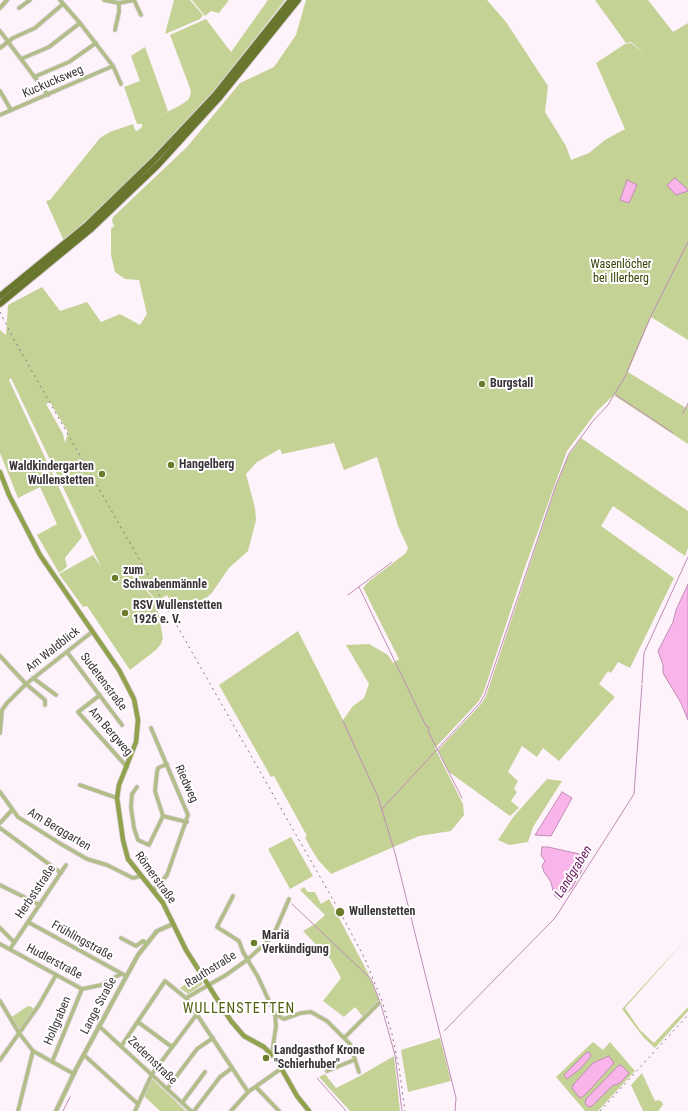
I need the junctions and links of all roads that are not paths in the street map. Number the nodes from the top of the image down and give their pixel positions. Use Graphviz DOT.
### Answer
graph roads {
  1 [pos="7,0"];
  2 [pos="30,0"];
  3 [pos="60,0"];
  4 [pos="104,0"];
  5 [pos="134,0"];
  6 [pos="291,0"];
  7 [pos="298,0"];
  8 [pos="117,2"];
  9 [pos="63,4"];
  10 [pos="0,8"];
  11 [pos="19,8"];
  12 [pos="141,15"];
  13 [pos="80,23"];
  14 [pos="115,30"];
  15 [pos="0,31"];
  16 [pos="8,42"];
  17 [pos="96,43"];
  18 [pos="0,48"];
  19 [pos="21,59"];
  20 [pos="113,66"];
  21 [pos="34,77"];
  22 [pos="122,84"];
  23 [pos="0,91"];
  24 [pos="48,95"];
  25 [pos="11,110"];
  26 [pos="0,115"];
  27 [pos="147,172"];
  28 [pos="11,292"];
  29 [pos="0,296"];
  30 [pos="0,304"];
  31 [pos="0,472"];
  32 [pos="92,632"];
  33 [pos="67,652"];
  34 [pos="0,656"];
  35 [pos="33,678"];
  36 [pos="26,684"];
  37 [pos="56,695"];
  38 [pos="100,695"];
  39 [pos="45,705"];
  40 [pos="122,725"];
  41 [pos="151,728"];
  42 [pos="0,733"];
  43 [pos="166,764"];
  44 [pos="127,767"];
  45 [pos="80,785"];
  46 [pos="137,787"];
  47 [pos="0,792"];
  48 [pos="117,798"];
  49 [pos="12,810"];
  50 [pos="163,816"];
  51 [pos="187,822"];
  52 [pos="0,823"];
  53 [pos="0,828"];
  54 [pos="66,865"];
  55 [pos="61,873"];
  56 [pos="141,876"];
  57 [pos="0,885"];
  58 [pos="153,891"];
  59 [pos="233,896"];
  60 [pos="289,899"];
  61 [pos="40,905"];
  62 [pos="28,922"];
  63 [pos="173,924"];
  64 [pos="0,928"];
  65 [pos="121,938"];
  66 [pos="14,942"];
  67 [pos="0,944"];
  68 [pos="146,944"];
  69 [pos="10,949"];
  70 [pos="247,960"];
  71 [pos="121,974"];
  72 [pos="56,975"];
  73 [pos="126,976"];
  74 [pos="208,985"];
  75 [pos="82,989"];
  76 [pos="186,998"];
  77 [pos="0,1001"];
  78 [pos="379,1003"];
  79 [pos="197,1014"];
  80 [pos="275,1014"];
  81 [pos="138,1022"];
  82 [pos="99,1026"];
  83 [pos="19,1033"];
  84 [pos="345,1037"];
  85 [pos="213,1038"];
  86 [pos="122,1045"];
  87 [pos="172,1047"];
  88 [pos="33,1051"];
  89 [pos="272,1053"];
  90 [pos="84,1055"];
  91 [pos="0,1060"];
  92 [pos="354,1060"];
  93 [pos="52,1062"];
  94 [pos="232,1068"];
  95 [pos="282,1068"];
  96 [pos="327,1071"];
  97 [pos="205,1072"];
  98 [pos="359,1072"];
  99 [pos="74,1074"];
  100 [pos="152,1074"];
  101 [pos="256,1087"];
  102 [pos="167,1089"];
  103 [pos="248,1092"];
  104 [pos="182,1103"];
  105 [pos="138,1104"];
  106 [pos="18,1111"];
  107 [pos="56,1111"];
  108 [pos="135,1111"];
  109 [pos="191,1111"];
  110 [pos="194,1111"];
  111 [pos="232,1111"];
  112 [pos="279,1111"];
  113 [pos="309,1111"];
  1 -- 10 [label="street"];
  2 -- 11 [label="street"];
  3 -- 9 [label="street"];
  4 -- 8 [label="street"];
  5 -- 8 [label="street"];
  5 -- 12 [label="street"];
  6 -- 27 [label="highway"];
  7 -- 27 [label="highway"];
  8 -- 14 [label="street"];
  9 -- 13 [label="street"];
  9 -- 16 [label="street"];
  13 -- 17 [label="street"];
  13 -- 19 [label="street"];
  15 -- 16 [label="street"];
  16 -- 18 [label="street"];
  16 -- 19 [label="street"];
  17 -- 20 [label="street"];
  17 -- 21 [label="street"];
  19 -- 21 [label="street"];
  20 -- 22 [label="street"];
  20 -- 24 [label="street, Kuckucksweg"];
  21 -- 24 [label="street"];
  23 -- 25 [label="street"];
  24 -- 25 [label="street, Kuckucksweg"];
  25 -- 26 [label="street, Kuckucksweg"];
  27 -- 28 [label="highway"];
  28 -- 29 [label="highway"];
  28 -- 30 [label="highway"];
  31 -- 32 [label="main road, Römerstraße"];
  32 -- 33 [label="street, Am Waldblick"];
  32 -- 44 [label="main road, Römerstraße"];
  33 -- 35 [label="street, Am Waldblick"];
  33 -- 38 [label="street, Sudetenstraße"];
  34 -- 36 [label="street, Am Waldblick"];
  35 -- 36 [label="street, Am Waldblick"];
  35 -- 37 [label="street"];
  36 -- 39 [label="street, Am Waldblick"];
  36 -- 42 [label="street, Am Waldblick"];
  38 -- 40 [label="street, Sudetenstraße"];
  38 -- 44 [label="street, Am Bergweg"];
  41 -- 43 [label="street, Riedweg"];
  43 -- 50 [label="street"];
  43 -- 51 [label="street, Riedweg"];
  44 -- 48 [label="main road, Römerstraße"];
  45 -- 48 [label="street"];
  46 -- 50 [label="street"];
  47 -- 49 [label="street, Am Berggarten"];
  48 -- 56 [label="main road, Römerstraße"];
  49 -- 52 [label="street"];
  49 -- 56 [label="street, Am Berggarten"];
  50 -- 51 [label="street"];
  51 -- 58 [label="street, Riedweg"];
  53 -- 55 [label="street"];
  54 -- 55 [label="street, Herbststraße"];
  55 -- 61 [label="street, Herbststraße"];
  56 -- 58 [label="main road, Römerstraße"];
  57 -- 61 [label="street"];
  58 -- 63 [label="main road, Römerstraße"];
  59 -- 70 [label="street"];
  60 -- 70 [label="street, Rauthstraße"];
  61 -- 62 [label="street, Herbststraße"];
  62 -- 66 [label="street, Herbststraße"];
  62 -- 71 [label="street, Frühlingstraße"];
  63 -- 68 [label="street, Lange Straße"];
  63 -- 74 [label="main road, Römerstraße"];
  64 -- 66 [label="street"];
  65 -- 68 [label="street"];
  66 -- 69 [label="street, Herbststraße"];
  67 -- 69 [label="street, Hudlerstraße"];
  68 -- 73 [label="street, Lange Straße"];
  69 -- 72 [label="street, Hudlerstraße"];
  70 -- 74 [label="street, Rauthstraße"];
  70 -- 80 [label="street"];
  71 -- 73 [label="street, Frühlingstraße"];
  71 -- 75 [label="street, Hudlerstraße"];
  72 -- 75 [label="street, Hudlerstraße"];
  72 -- 83 [label="street"];
  73 -- 82 [label="street, Lange Straße"];
  74 -- 76 [label="street, Rauthstraße"];
  74 -- 89 [label="main road, Römerstraße"];
  75 -- 93 [label="street, Hollgraben"];
  76 -- 79 [label="street"];
  76 -- 81 [label="street"];
  77 -- 83 [label="street"];
  78 -- 84 [label="street"];
  79 -- 85 [label="street"];
  79 -- 87 [label="street"];
  80 -- 84 [label="street"];
  80 -- 89 [label="street"];
  81 -- 86 [label="street"];
  81 -- 87 [label="street"];
  82 -- 86 [label="street, Zedernstraße"];
  82 -- 90 [label="street, Lange Straße"];
  83 -- 88 [label="street"];
  83 -- 91 [label="street"];
  84 -- 92 [label="street"];
  85 -- 94 [label="street"];
  85 -- 102 [label="street"];
  86 -- 100 [label="street, Zedernstraße"];
  87 -- 100 [label="street"];
  88 -- 93 [label="street"];
  88 -- 106 [label="street"];
  89 -- 95 [label="main road, Römerstraße"];
  90 -- 99 [label="street, Lange Straße"];
  90 -- 105 [label="street"];
  92 -- 96 [label="street"];
  92 -- 98 [label="street"];
  93 -- 99 [label="street"];
  94 -- 103 [label="street"];
  94 -- 110 [label="street"];
  95 -- 101 [label="street"];
  95 -- 113 [label="main road, Römerstraße"];
  97 -- 104 [label="street"];
  99 -- 107 [label="street, Lange Straße"];
  100 -- 102 [label="street, Zedernstraße"];
  100 -- 105 [label="street"];
  101 -- 103 [label="street"];
  101 -- 112 [label="street"];
  102 -- 104 [label="street, Zedernstraße"];
  103 -- 111 [label="street"];
  104 -- 109 [label="street, Zedernstraße"];
  105 -- 108 [label="street"];
}
